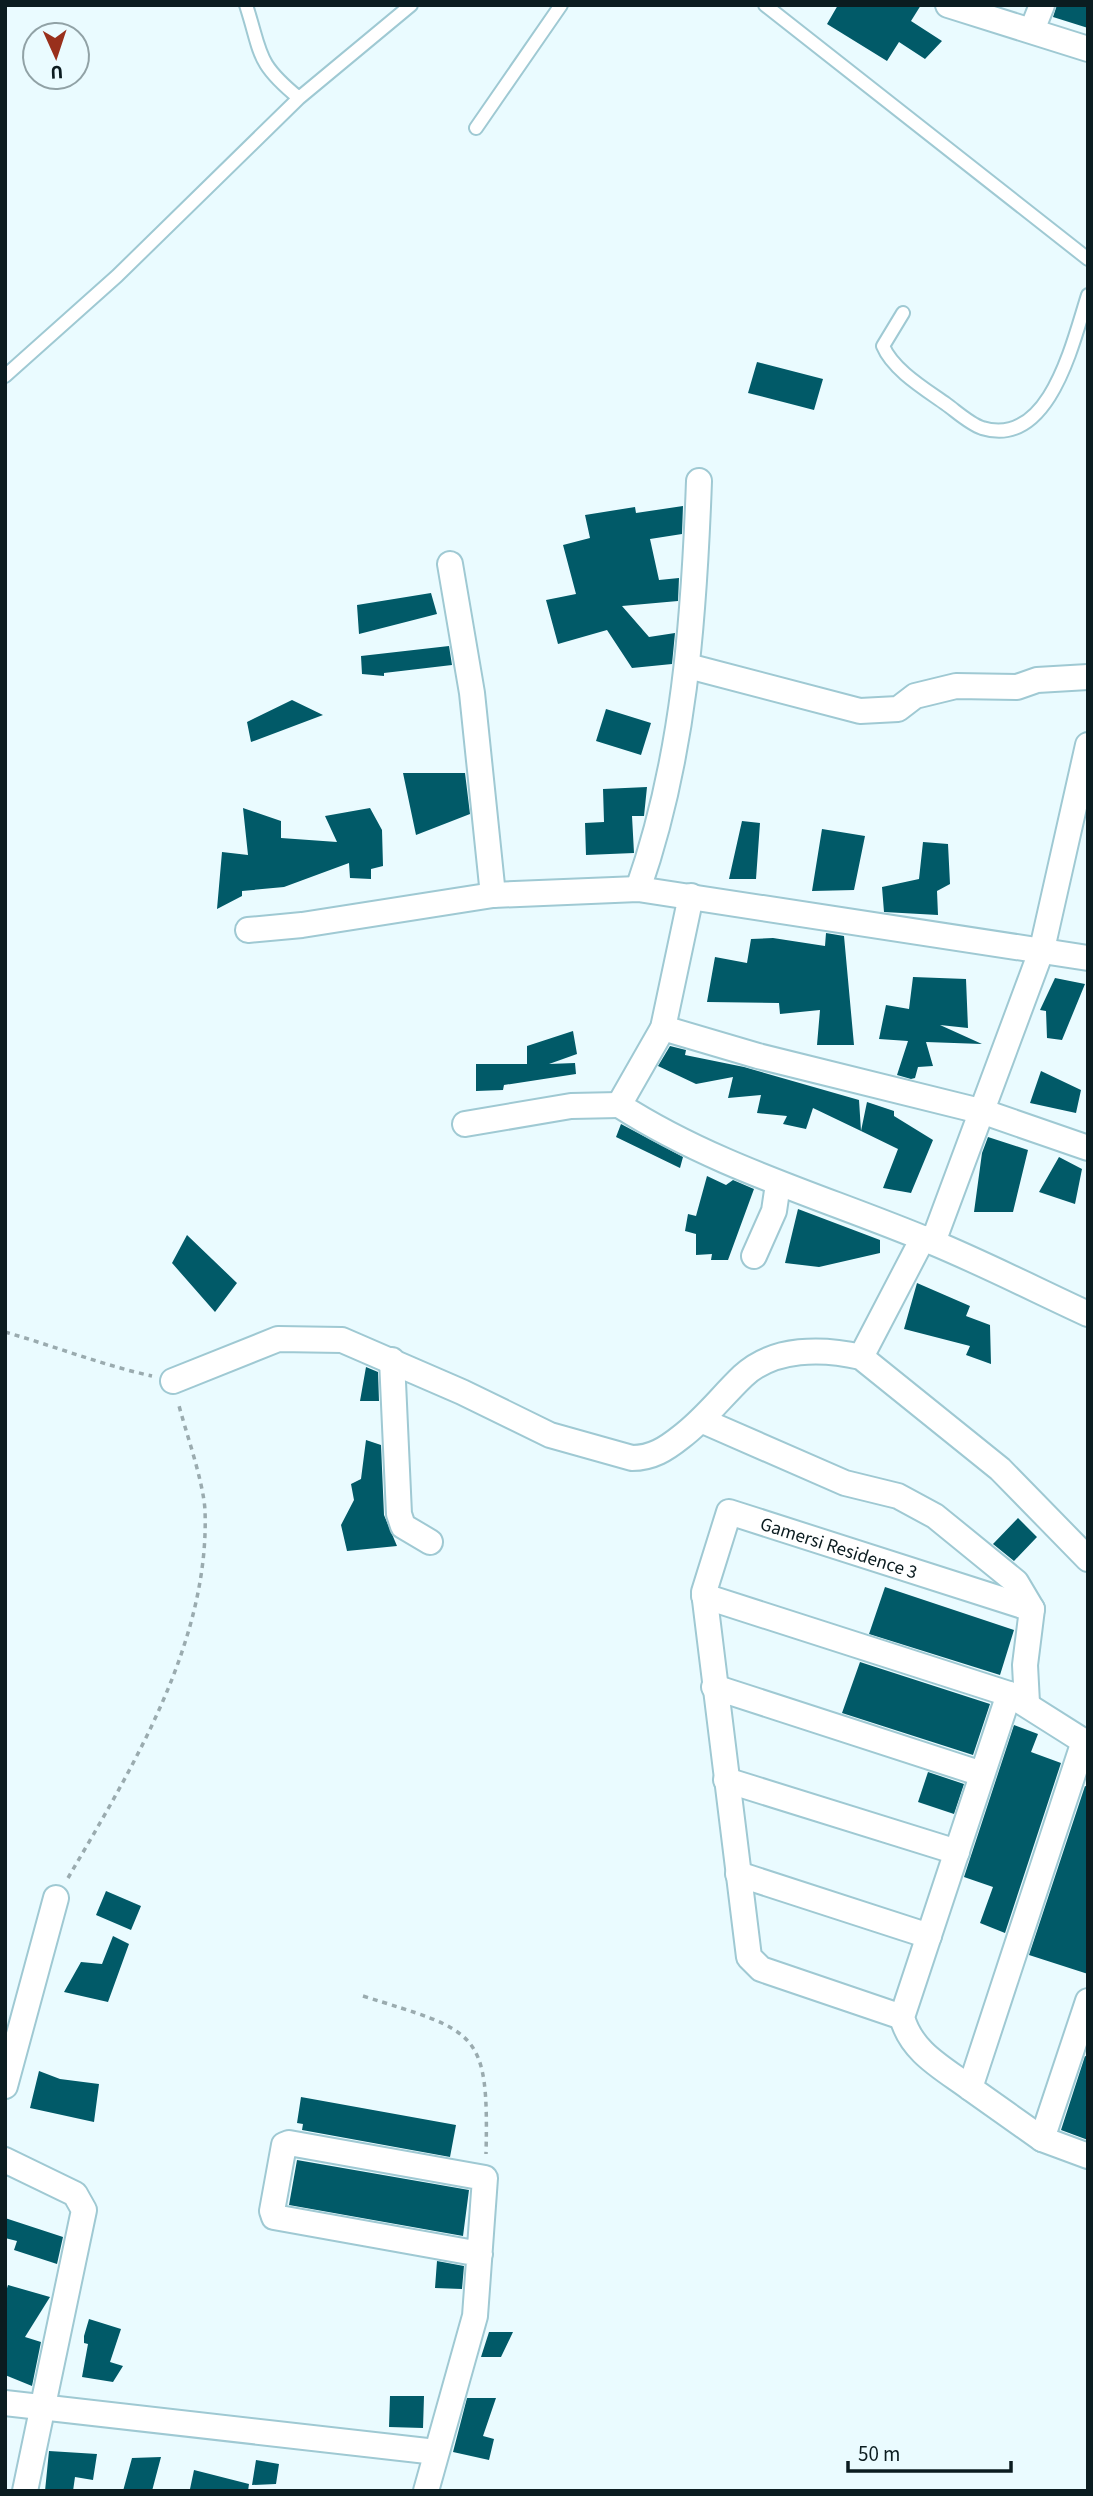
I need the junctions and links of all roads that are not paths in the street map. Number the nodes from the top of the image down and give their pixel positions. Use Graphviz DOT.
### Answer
graph roads {
  1 [pos="246,5"];
  2 [pos="411,5"];
  3 [pos="561,5"];
  4 [pos="765,5"];
  5 [pos="948,5"];
  6 [pos="1042,5"];
  7 [pos="1032,30"];
  8 [pos="1088,49"];
  9 [pos="299,98"];
  10 [pos="476,128"];
  11 [pos="1088,259"];
  12 [pos="1088,295"];
  13 [pos="903,313"];
  14 [pos="5,376"];
  15 [pos="699,481"];
  16 [pos="450,564"];
  17 [pos="688,666"];
  18 [pos="1088,677"];
  19 [pos="1088,745"];
  20 [pos="638,889"];
  21 [pos="493,895"];
  22 [pos="691,896"];
  23 [pos="248,930"];
  24 [pos="1042,948"];
  25 [pos="1088,958"];
  26 [pos="663,1028"];
  27 [pos="619,1105"];
  28 [pos="984,1111"];
  29 [pos="466,1124"];
  30 [pos="1088,1148"];
  31 [pos="778,1184"];
  32 [pos="928,1240"];
  33 [pos="754,1256"];
  34 [pos="1088,1314"];
  35 [pos="861,1357"];
  36 [pos="391,1360"];
  37 [pos="173,1381"];
  38 [pos="703,1421"];
  39 [pos="430,1542"];
  40 [pos="1088,1559"];
  41 [pos="704,1596"];
  42 [pos="1032,1609"];
  43 [pos="714,1687"];
  44 [pos="1018,1698"];
  45 [pos="1086,1742"];
  46 [pos="982,1774"];
  47 [pos="726,1780"];
  48 [pos="957,1852"];
  49 [pos="738,1874"];
  50 [pos="56,1898"];
  51 [pos="929,1936"];
  52 [pos="1088,2001"];
  53 [pos="902,2017"];
  54 [pos="1078,2062"];
  55 [pos="5,2085"];
  56 [pos="970,2088"];
  57 [pos="1042,2139"];
  58 [pos="1088,2156"];
  59 [pos="5,2161"];
  60 [pos="480,2254"];
  61 [pos="5,2403"];
  62 [pos="43,2407"];
  63 [pos="436,2452"];
  64 [pos="24,2491"];
  65 [pos="426,2491"];
  1 -- 9 [label="lane"];
  2 -- 9 [label="lane"];
  3 -- 10 [label="lane"];
  4 -- 11 [label="lane"];
  5 -- 7 [label="street"];
  6 -- 7 [label="street"];
  7 -- 8 [label="street"];
  9 -- 14 [label="lane"];
  12 -- 13 [label="lane"];
  15 -- 17 [label="street"];
  16 -- 21 [label="street"];
  17 -- 18 [label="street"];
  17 -- 20 [label="street"];
  19 -- 24 [label="street"];
  20 -- 21 [label="street"];
  20 -- 22 [label="street"];
  21 -- 23 [label="street"];
  22 -- 24 [label="street"];
  22 -- 26 [label="street"];
  24 -- 25 [label="street"];
  24 -- 28 [label="street"];
  26 -- 27 [label="street"];
  26 -- 28 [label="street"];
  27 -- 29 [label="street"];
  27 -- 31 [label="street"];
  28 -- 30 [label="street"];
  28 -- 32 [label="street"];
  31 -- 32 [label="street"];
  31 -- 33 [label="street"];
  32 -- 34 [label="street"];
  32 -- 35 [label="street"];
  35 -- 38 [label="street"];
  35 -- 40 [label="street"];
  36 -- 37 [label="street"];
  36 -- 38 [label="street"];
  36 -- 39 [label="street"];
  38 -- 42 [label="street"];
  41 -- 42 [label="street, Gamersi Residence 3"];
  41 -- 43 [label="street, Gamersi Residence 3"];
  41 -- 44 [label="street"];
  42 -- 44 [label="street"];
  43 -- 46 [label="street"];
  43 -- 47 [label="street, Gamersi Residence 3"];
  44 -- 45 [label="street"];
  44 -- 46 [label="street"];
  45 -- 56 [label="street"];
  46 -- 48 [label="street"];
  47 -- 48 [label="street"];
  47 -- 49 [label="street, Gamersi Residence 3"];
  48 -- 51 [label="street"];
  49 -- 51 [label="street"];
  49 -- 53 [label="street, Gamersi Residence 3"];
  50 -- 55 [label="street"];
  51 -- 53 [label="street"];
  52 -- 54 [label="street"];
  53 -- 56 [label="street"];
  54 -- 57 [label="street"];
  56 -- 57 [label="street"];
  57 -- 58 [label="street"];
  59 -- 62 [label="street"];
  60 -- 60 [label="street"];
  60 -- 63 [label="street"];
  61 -- 62 [label="street"];
  62 -- 63 [label="street"];
  62 -- 64 [label="street"];
  63 -- 65 [label="street"];
}
